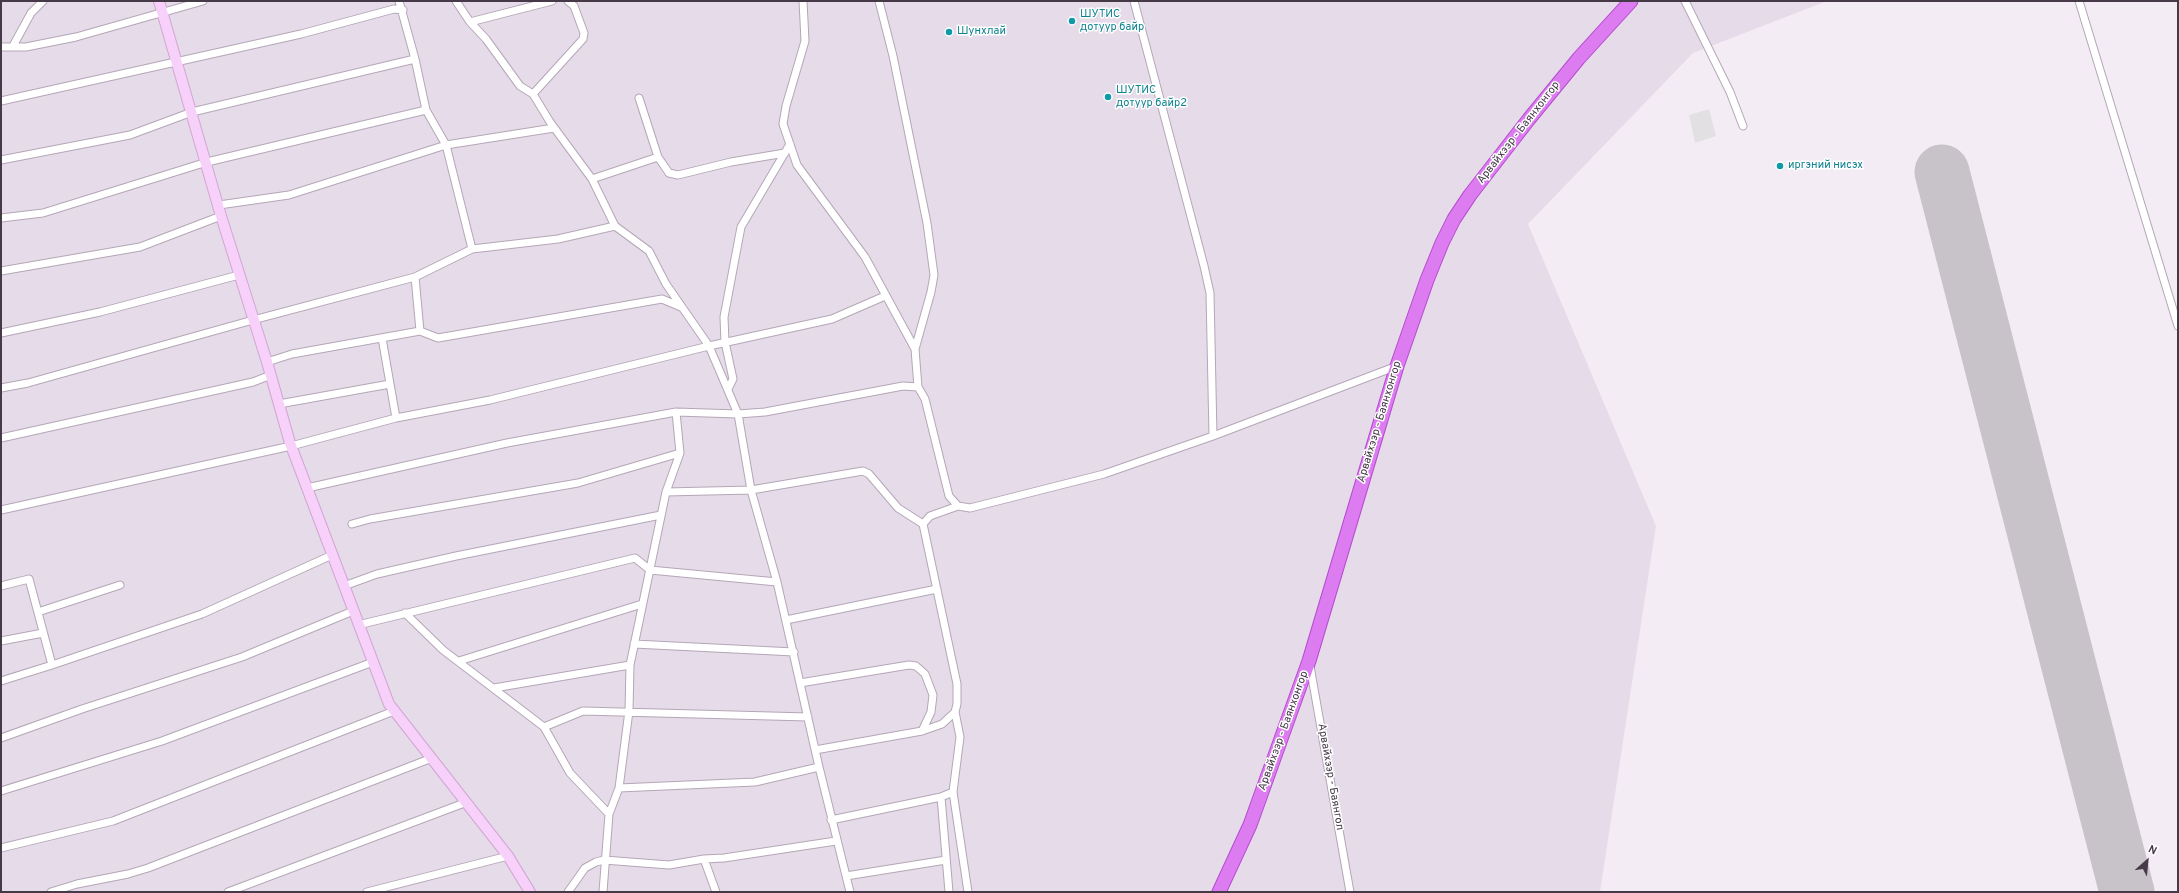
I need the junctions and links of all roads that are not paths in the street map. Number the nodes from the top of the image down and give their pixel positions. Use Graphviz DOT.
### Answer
graph roads {
  1 [pos="43,1"];
  2 [pos="159,1"];
  3 [pos="203,1"];
  4 [pos="399,1"];
  5 [pos="456,1"];
  6 [pos="552,1"];
  7 [pos="568,1"];
  8 [pos="803,1"];
  9 [pos="878,1"];
  10 [pos="1134,1"];
  11 [pos="1631,1"];
  12 [pos="1684,1"];
  13 [pos="2079,1"];
  14 [pos="403,10"];
  15 [pos="163,13"];
  16 [pos="470,22"];
  17 [pos="13,46"];
  18 [pos="1,47"];
  19 [pos="415,59"];
  20 [pos="176,62"];
  21 [pos="533,94"];
  22 [pos="639,98"];
  23 [pos="1,100"];
  24 [pos="426,110"];
  25 [pos="192,112"];
  26 [pos="1743,126"];
  27 [pos="554,128"];
  28 [pos="790,144"];
  29 [pos="446,145"];
  30 [pos="785,153"];
  31 [pos="658,157"];
  32 [pos="1,160"];
  33 [pos="207,162"];
  34 [pos="592,179"];
  35 [pos="219,205"];
  36 [pos="221,216"];
  37 [pos="1,218"];
  38 [pos="615,226"];
  39 [pos="472,249"];
  40 [pos="1,271"];
  41 [pos="239,275"];
  42 [pos="415,277"];
  43 [pos="885,296"];
  44 [pos="682,307"];
  45 [pos="253,320"];
  46 [pos="2178,326"];
  47 [pos="420,331"];
  48 [pos="1,333"];
  49 [pos="382,338"];
  50 [pos="725,342"];
  51 [pos="709,346"];
  52 [pos="915,348"];
  53 [pos="268,362"];
  54 [pos="1397,366"];
  55 [pos="271,375"];
  56 [pos="390,384"];
  57 [pos="918,387"];
  58 [pos="1,388"];
  59 [pos="728,389"];
  60 [pos="279,404"];
  61 [pos="676,412"];
  62 [pos="738,414"];
  63 [pos="396,418"];
  64 [pos="1213,436"];
  65 [pos="1,438"];
  66 [pos="291,446"];
  67 [pos="680,453"];
  68 [pos="307,488"];
  69 [pos="751,490"];
  70 [pos="666,492"];
  71 [pos="958,506"];
  72 [pos="1,510"];
  73 [pos="661,515"];
  74 [pos="352,524"];
  75 [pos="923,524"];
  76 [pos="332,556"];
  77 [pos="650,570"];
  78 [pos="777,582"];
  79 [pos="120,585"];
  80 [pos="1,586"];
  81 [pos="344,586"];
  82 [pos="937,589"];
  83 [pos="642,604"];
  84 [pos="353,611"];
  85 [pos="38,612"];
  86 [pos="405,613"];
  87 [pos="786,620"];
  88 [pos="358,624"];
  89 [pos="43,633"];
  90 [pos="1,641"];
  91 [pos="634,644"];
  92 [pos="794,652"];
  93 [pos="459,661"];
  94 [pos="1309,661"];
  95 [pos="373,662"];
  96 [pos="630,664"];
  97 [pos="52,665"];
  98 [pos="1,681"];
  99 [pos="800,683"];
  100 [pos="494,688"];
  101 [pos="394,711"];
  102 [pos="629,711"];
  103 [pos="955,712"];
  104 [pos="808,717"];
  105 [pos="544,727"];
  106 [pos="922,731"];
  107 [pos="1,738"];
  108 [pos="815,750"];
  109 [pos="432,758"];
  110 [pos="819,768"];
  111 [pos="619,788"];
  112 [pos="1,791"];
  113 [pos="953,792"];
  114 [pos="941,797"];
  115 [pos="467,802"];
  116 [pos="609,814"];
  117 [pos="831,820"];
  118 [pos="836,840"];
  119 [pos="1,848"];
  120 [pos="508,856"];
  121 [pos="704,859"];
  122 [pos="604,860"];
  123 [pos="946,860"];
  124 [pos="846,876"];
  125 [pos="51,892"];
  126 [pos="228,892"];
  127 [pos="367,892"];
  128 [pos="530,892"];
  129 [pos="568,892"];
  130 [pos="603,892"];
  131 [pos="716,892"];
  132 [pos="850,892"];
  133 [pos="949,892"];
  134 [pos="968,892"];
  135 [pos="1219,892"];
  136 [pos="1350,892"];
  1 -- 17 [label="street"];
  2 -- 15 [label="street"];
  3 -- 15 [label="street"];
  4 -- 14 [label="street"];
  5 -- 16 [label="street"];
  6 -- 16 [label="street"];
  7 -- 21 [label="street"];
  8 -- 28 [label="street"];
  9 -- 52 [label="street"];
  10 -- 64 [label="street"];
  11 -- 54 [label="highway, Арвайхээр - Баянхонгор"];
  12 -- 26 [label="street"];
  13 -- 46 [label="street"];
  14 -- 19 [label="street"];
  14 -- 20 [label="street"];
  15 -- 17 [label="street"];
  15 -- 20 [label="street"];
  16 -- 21 [label="street"];
  17 -- 18 [label="street"];
  19 -- 24 [label="street"];
  19 -- 25 [label="street"];
  20 -- 23 [label="street"];
  20 -- 25 [label="street"];
  21 -- 27 [label="street"];
  22 -- 31 [label="street"];
  24 -- 29 [label="street"];
  24 -- 33 [label="street"];
  25 -- 32 [label="street"];
  25 -- 33 [label="street"];
  27 -- 29 [label="street"];
  27 -- 34 [label="street"];
  28 -- 30 [label="street"];
  28 -- 43 [label="street"];
  29 -- 35 [label="street"];
  29 -- 39 [label="street"];
  30 -- 31 [label="street"];
  30 -- 50 [label="street"];
  31 -- 34 [label="street"];
  33 -- 35 [label="street"];
  33 -- 37 [label="street"];
  34 -- 38 [label="street"];
  35 -- 36 [label="street"];
  36 -- 40 [label="street"];
  36 -- 41 [label="street"];
  38 -- 39 [label="street"];
  38 -- 44 [label="street"];
  39 -- 42 [label="street"];
  41 -- 45 [label="street"];
  41 -- 48 [label="street"];
  42 -- 45 [label="street"];
  42 -- 47 [label="street"];
  43 -- 50 [label="street"];
  43 -- 52 [label="street"];
  44 -- 47 [label="street"];
  44 -- 51 [label="street"];
  45 -- 53 [label="street"];
  45 -- 58 [label="street"];
  47 -- 49 [label="street"];
  49 -- 53 [label="street"];
  49 -- 56 [label="street"];
  50 -- 51 [label="street"];
  50 -- 59 [label="street"];
  51 -- 59 [label="street"];
  51 -- 63 [label="street"];
  52 -- 57 [label="street"];
  53 -- 55 [label="street"];
  54 -- 64 [label="street"];
  54 -- 94 [label="highway, Арвайхээр - Баянхонгор"];
  55 -- 60 [label="street"];
  55 -- 65 [label="street"];
  56 -- 60 [label="street"];
  56 -- 63 [label="street"];
  57 -- 62 [label="street"];
  57 -- 71 [label="street"];
  59 -- 62 [label="street"];
  60 -- 66 [label="street"];
  61 -- 62 [label="street"];
  61 -- 67 [label="street"];
  61 -- 68 [label="street"];
  62 -- 69 [label="street"];
  63 -- 66 [label="street"];
  64 -- 71 [label="street"];
  66 -- 68 [label="street"];
  66 -- 72 [label="street"];
  67 -- 70 [label="street"];
  67 -- 74 [label="street"];
  68 -- 76 [label="street"];
  69 -- 70 [label="street"];
  69 -- 75 [label="street"];
  69 -- 78 [label="street"];
  70 -- 73 [label="street"];
  71 -- 75 [label="street"];
  73 -- 77 [label="street"];
  73 -- 81 [label="street"];
  75 -- 82 [label="street"];
  76 -- 81 [label="street"];
  76 -- 97 [label="street"];
  77 -- 78 [label="street"];
  77 -- 83 [label="street"];
  77 -- 86 [label="street"];
  78 -- 87 [label="street"];
  79 -- 85 [label="street"];
  80 -- 85 [label="street"];
  81 -- 84 [label="street"];
  82 -- 87 [label="street"];
  82 -- 103 [label="street"];
  83 -- 91 [label="street"];
  83 -- 93 [label="street"];
  84 -- 88 [label="street"];
  84 -- 107 [label="street"];
  85 -- 89 [label="street"];
  86 -- 88 [label="street"];
  86 -- 93 [label="street"];
  87 -- 92 [label="street"];
  88 -- 95 [label="street"];
  89 -- 90 [label="street"];
  89 -- 97 [label="street"];
  91 -- 92 [label="street"];
  91 -- 96 [label="street"];
  92 -- 99 [label="street"];
  93 -- 100 [label="street"];
  94 -- 135 [label="highway, Арвайхээр - Баянхонгор"];
  94 -- 136 [label="street, Арвайхээр - Баянгол"];
  95 -- 101 [label="street"];
  95 -- 112 [label="street"];
  96 -- 100 [label="street"];
  96 -- 102 [label="street"];
  97 -- 98 [label="street"];
  99 -- 104 [label="street"];
  99 -- 106 [label="street"];
  100 -- 105 [label="street"];
  101 -- 109 [label="street"];
  101 -- 119 [label="street"];
  102 -- 104 [label="street"];
  102 -- 105 [label="street"];
  102 -- 111 [label="street"];
  103 -- 106 [label="street"];
  103 -- 113 [label="street"];
  104 -- 108 [label="street"];
  105 -- 116 [label="street"];
  106 -- 108 [label="street"];
  108 -- 110 [label="street"];
  109 -- 115 [label="street"];
  109 -- 125 [label="street"];
  110 -- 111 [label="street"];
  110 -- 117 [label="street"];
  111 -- 116 [label="street"];
  113 -- 114 [label="street"];
  113 -- 134 [label="street"];
  114 -- 117 [label="street"];
  114 -- 123 [label="street"];
  115 -- 120 [label="street"];
  115 -- 126 [label="street"];
  116 -- 122 [label="street"];
  117 -- 118 [label="street"];
  118 -- 121 [label="street"];
  118 -- 124 [label="street"];
  120 -- 127 [label="street"];
  120 -- 128 [label="street"];
  121 -- 122 [label="street"];
  121 -- 131 [label="street"];
  122 -- 129 [label="street"];
  122 -- 130 [label="street"];
  123 -- 124 [label="street"];
  123 -- 133 [label="street"];
  124 -- 132 [label="street"];
}
